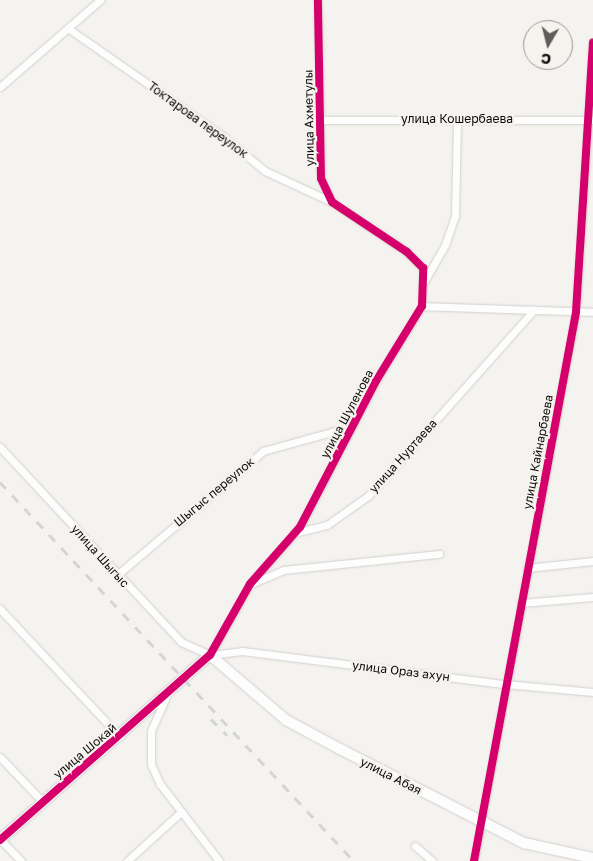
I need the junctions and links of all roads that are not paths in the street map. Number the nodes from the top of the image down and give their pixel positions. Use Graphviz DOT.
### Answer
graph roads {
  1 [pos="100,0"];
  2 [pos="318,0"];
  3 [pos="68,29"];
  4 [pos="593,43"];
  5 [pos="0,87"];
  6 [pos="457,119"];
  7 [pos="590,119"];
  8 [pos="320,120"];
  9 [pos="332,202"];
  10 [pos="425,280"];
  11 [pos="422,306"];
  12 [pos="534,310"];
  13 [pos="576,312"];
  14 [pos="593,312"];
  15 [pos="353,426"];
  16 [pos="0,446"];
  17 [pos="294,533"];
  18 [pos="439,554"];
  19 [pos="593,561"];
  20 [pos="527,568"];
  21 [pos="117,575"];
  22 [pos="250,584"];
  23 [pos="593,597"];
  24 [pos="521,603"];
  25 [pos="0,609"];
  26 [pos="210,655"];
  27 [pos="505,684"];
  28 [pos="172,688"];
  29 [pos="593,692"];
  30 [pos="120,737"];
  31 [pos="0,757"];
  32 [pos="43,802"];
  33 [pos="181,812"];
  34 [pos="480,821"];
  35 [pos="0,839"];
  36 [pos="415,846"];
  37 [pos="593,858"];
  38 [pos="21,861"];
  39 [pos="127,861"];
  40 [pos="219,861"];
  41 [pos="432,861"];
  42 [pos="474,861"];
  1 -- 3 [label="street"];
  2 -- 8 [label="street, улица Ахметулы"];
  3 -- 5 [label="street"];
  3 -- 9 [label="street, Токтарова переулок"];
  4 -- 7 [label="street, улица Кайнарбаева"];
  6 -- 7 [label="street, улица Кошербаева"];
  6 -- 8 [label="street, улица Кошербаева"];
  6 -- 10 [label="street"];
  7 -- 13 [label="street, улица Кайнарбаева"];
  8 -- 9 [label="street, улица Ахметулы"];
  9 -- 10 [label="street"];
  10 -- 11 [label="street"];
  11 -- 12 [label="street"];
  11 -- 15 [label="street, улица Шуленова"];
  12 -- 13 [label="street"];
  12 -- 17 [label="street, улица Нуртаева"];
  13 -- 14 [label="street"];
  13 -- 20 [label="street, улица Кайнарбаева"];
  15 -- 17 [label="street, улица Шуленова"];
  15 -- 21 [label="street, Шыгыс переулок"];
  16 -- 21 [label="street, улица Шыгыс"];
  17 -- 22 [label="street"];
  18 -- 22 [label="street"];
  19 -- 20 [label="street"];
  20 -- 24 [label="street, улица Кайнарбаева"];
  21 -- 26 [label="street, улица Шыгыс"];
  22 -- 26 [label="street"];
  23 -- 24 [label="street"];
  24 -- 27 [label="street, улица Кайнарбаева"];
  25 -- 30 [label="street"];
  26 -- 27 [label="street, улица Ораз ахун"];
  26 -- 28 [label="street, улица Шокай"];
  26 -- 34 [label="street, улица Абая"];
  27 -- 29 [label="street, улица Ораз ахун"];
  27 -- 34 [label="street, улица Кайнарбаева"];
  28 -- 30 [label="street, улица Шокай"];
  28 -- 33 [label="street"];
  30 -- 32 [label="street, улица Шокай"];
  31 -- 32 [label="street"];
  32 -- 35 [label="street, улица Шокай"];
  33 -- 39 [label="street"];
  33 -- 40 [label="street"];
  34 -- 37 [label="street, улица Абая"];
  34 -- 42 [label="street, улица Кайнарбаева"];
  35 -- 38 [label="street"];
  36 -- 41 [label="street"];
}
